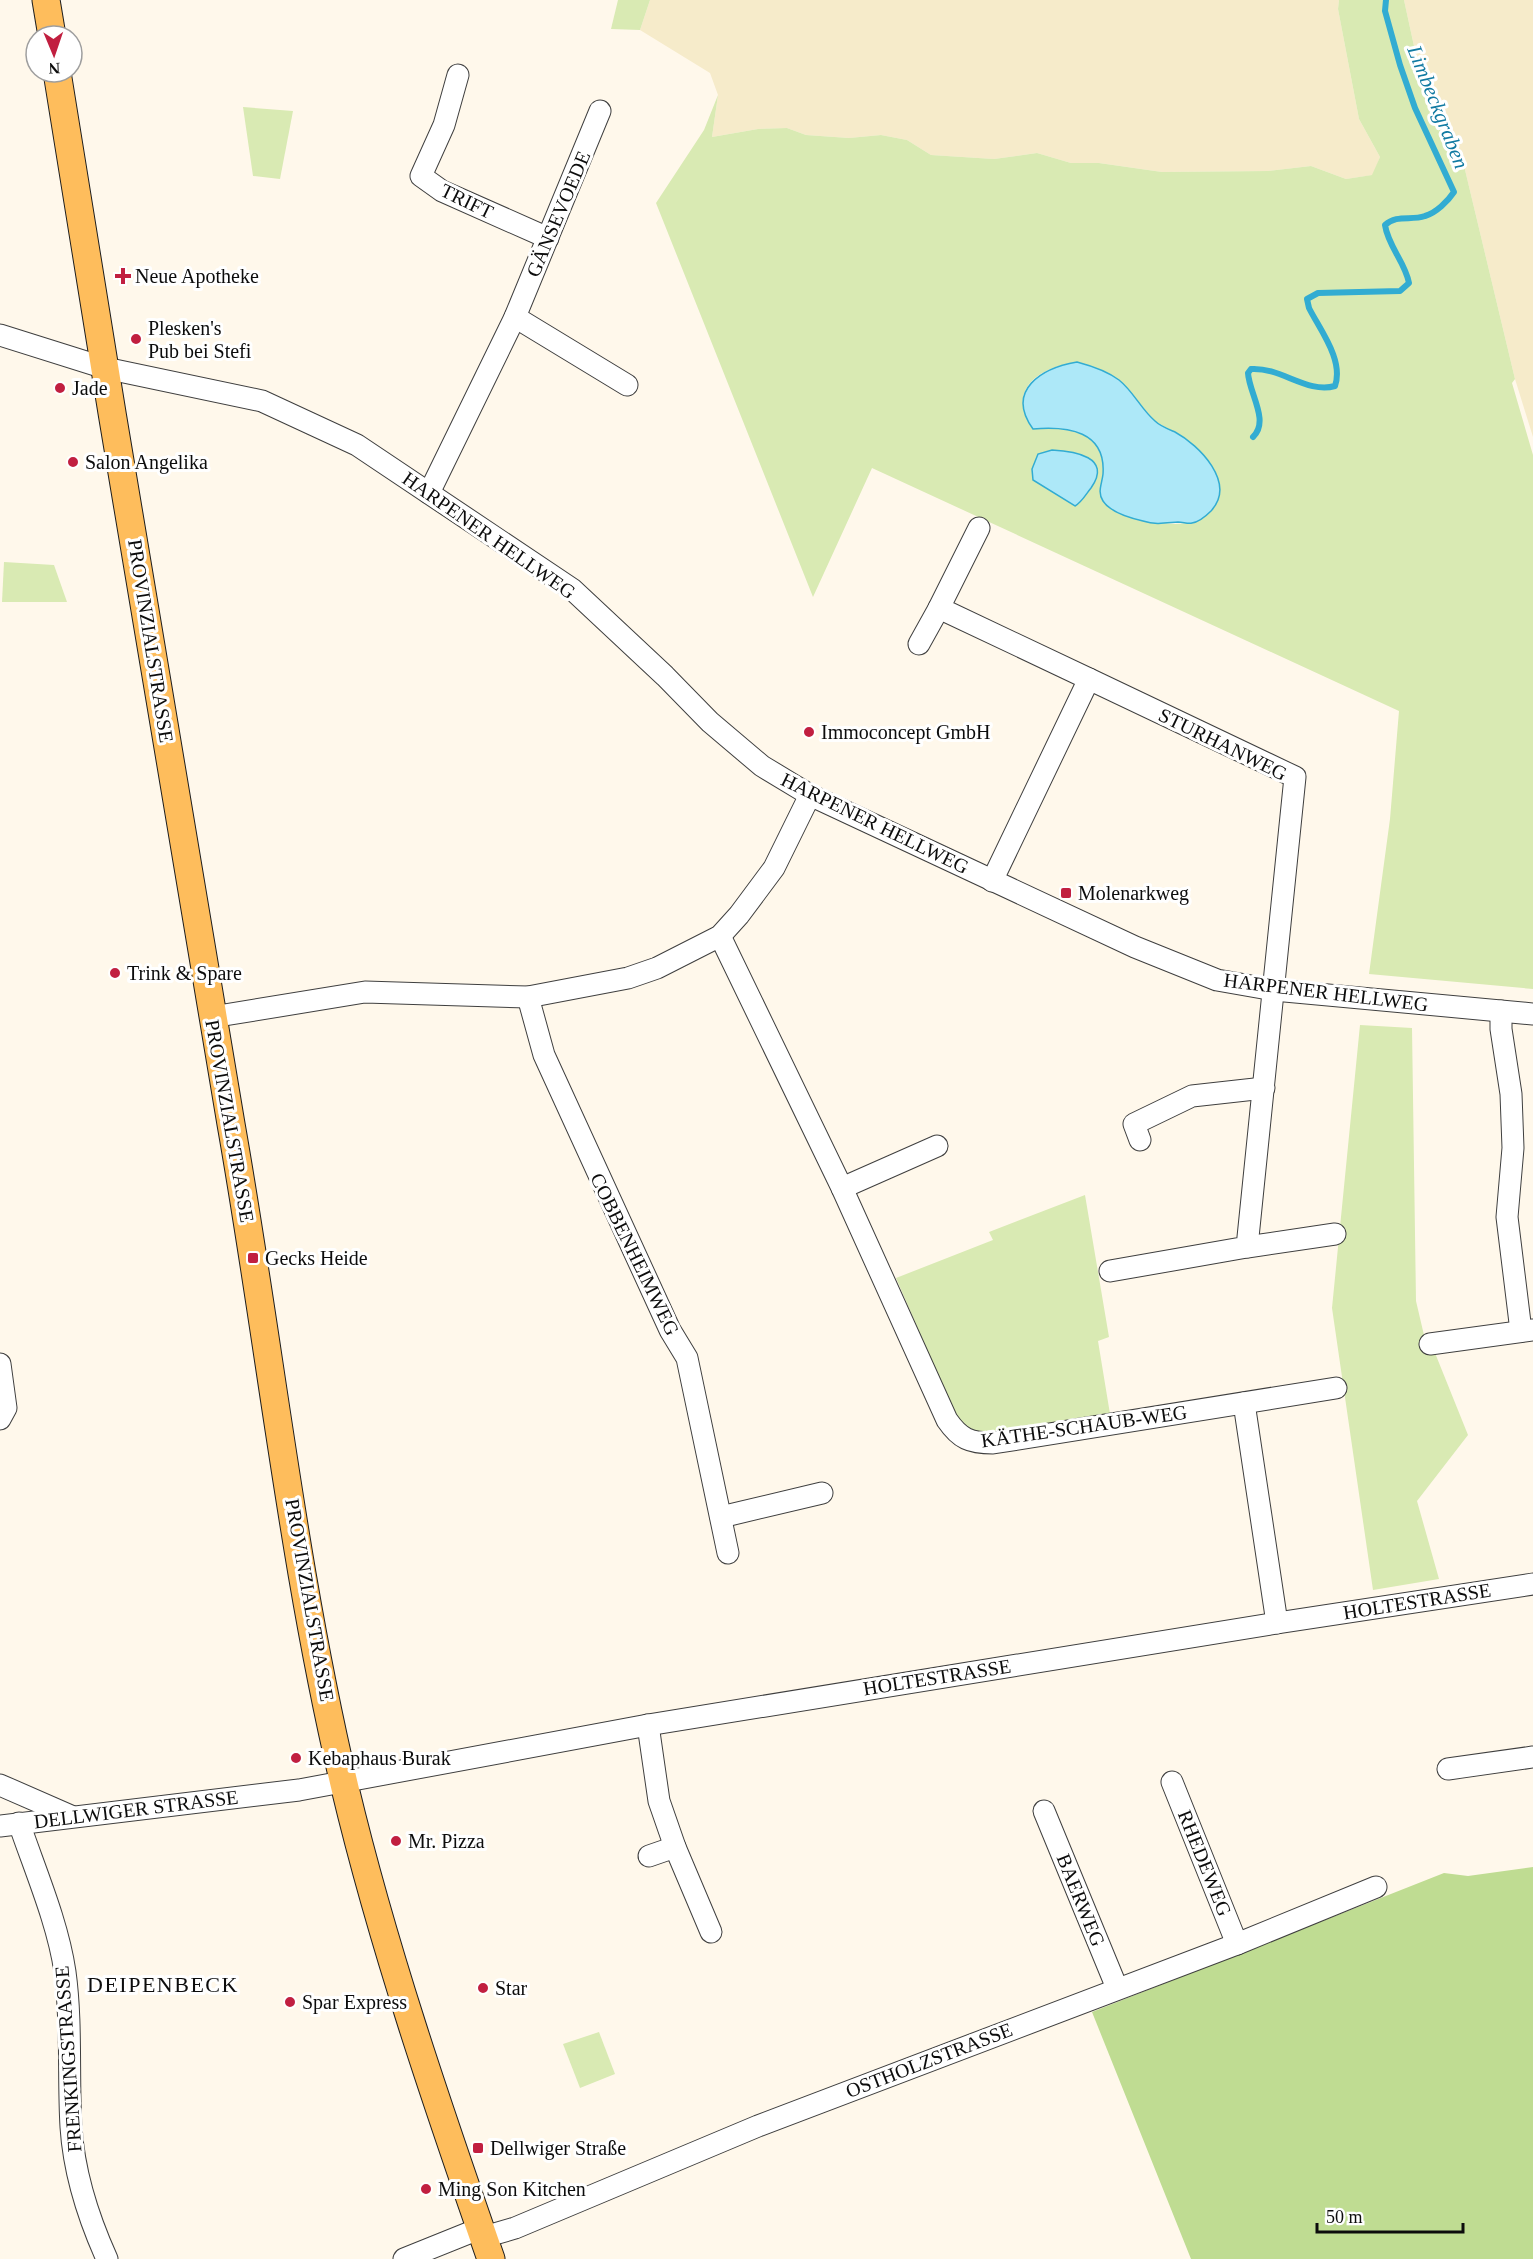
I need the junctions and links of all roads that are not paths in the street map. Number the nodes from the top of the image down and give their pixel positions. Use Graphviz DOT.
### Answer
graph roads {
  1 [pos="46,0"];
  2 [pos="50,24"];
  3 [pos="458,75"];
  4 [pos="59,84"];
  5 [pos="600,111"];
  6 [pos="548,238"];
  7 [pos="515,316"];
  8 [pos="0,335"];
  9 [pos="105,368"];
  10 [pos="627,385"];
  11 [pos="429,493"];
  12 [pos="980,528"];
  13 [pos="939,609"];
  14 [pos="920,644"];
  15 [pos="1089,679"];
  16 [pos="810,795"];
  17 [pos="992,881"];
  18 [pos="720,936"];
  19 [pos="1274,990"];
  20 [pos="528,997"];
  21 [pos="1501,1011"];
  22 [pos="1533,1014"];
  23 [pos="212,1017"];
  24 [pos="1264,1088"];
  25 [pos="1140,1140"];
  26 [pos="937,1146"];
  27 [pos="842,1188"];
  28 [pos="1335,1234"];
  29 [pos="1247,1248"];
  30 [pos="1110,1271"];
  31 [pos="1527,1331"];
  32 [pos="1430,1344"];
  33 [pos="0,1364"];
  34 [pos="1336,1388"];
  35 [pos="1244,1403"];
  36 [pos="0,1419"];
  37 [pos="822,1493"];
  38 [pos="721,1517"];
  39 [pos="728,1553"];
  40 [pos="1533,1584"];
  41 [pos="1277,1623"];
  42 [pos="648,1725"];
  43 [pos="1533,1757"];
  44 [pos="1448,1769"];
  45 [pos="344,1782"];
  46 [pos="1172,1782"];
  47 [pos="0,1785"];
  48 [pos="1044,1811"];
  49 [pos="71,1816"];
  50 [pos="10,1824"];
  51 [pos="675,1847"];
  52 [pos="649,1856"];
  53 [pos="1376,1887"];
  54 [pos="711,1932"];
  55 [pos="1237,1944"];
  56 [pos="1117,1988"];
  57 [pos="485,2241"];
  58 [pos="107,2259"];
  59 [pos="404,2259"];
  1 -- 2 [label="main road"];
  3 -- 6 [label="street, TRIFT"];
  4 -- 9 [label="main road, PROVINZIALSTRASSE"];
  5 -- 6 [label="street, GÄNSEVOEDE"];
  6 -- 7 [label="street, GÄNSEVOEDE"];
  7 -- 10 [label="street"];
  7 -- 11 [label="street, GÄNSEVOEDE"];
  8 -- 9 [label="street, HARPENER HELLWEG"];
  9 -- 11 [label="street, HARPENER HELLWEG"];
  9 -- 23 [label="main road, PROVINZIALSTRASSE"];
  11 -- 16 [label="street, HARPENER HELLWEG"];
  12 -- 13 [label="street"];
  13 -- 14 [label="street"];
  13 -- 15 [label="street, STURHANWEG"];
  15 -- 17 [label="street"];
  15 -- 19 [label="street, STURHANWEG"];
  16 -- 17 [label="street, HARPENER HELLWEG"];
  16 -- 18 [label="street"];
  17 -- 19 [label="street, HARPENER HELLWEG"];
  18 -- 20 [label="street"];
  18 -- 27 [label="street"];
  19 -- 21 [label="street, HARPENER HELLWEG"];
  19 -- 24 [label="street"];
  20 -- 23 [label="street"];
  20 -- 38 [label="street, COBBENHEIMWEG"];
  21 -- 22 [label="street, HARPENER HELLWEG"];
  21 -- 31 [label="street"];
  23 -- 45 [label="main road, PROVINZIALSTRASSE"];
  24 -- 25 [label="street"];
  24 -- 29 [label="street"];
  26 -- 27 [label="street"];
  27 -- 35 [label="street, KÄTHE-SCHAUB-WEG"];
  28 -- 29 [label="street"];
  29 -- 30 [label="street"];
  31 -- 32 [label="street"];
  33 -- 36 [label="street"];
  34 -- 35 [label="street, KÄTHE-SCHAUB-WEG"];
  35 -- 41 [label="street"];
  37 -- 38 [label="street"];
  38 -- 39 [label="street, COBBENHEIMWEG"];
  40 -- 41 [label="street, HOLTESTRASSE"];
  41 -- 42 [label="street, HOLTESTRASSE"];
  42 -- 45 [label="street, HOLTESTRASSE"];
  42 -- 51 [label="street"];
  43 -- 44 [label="street"];
  45 -- 49 [label="street, DELLWIGER STRASSE"];
  45 -- 57 [label="main road, PROVINZIALSTRASSE"];
  46 -- 55 [label="street, RHEDEWEG"];
  47 -- 49 [label="street"];
  48 -- 56 [label="street, BAERWEG"];
  49 -- 50 [label="street, DELLWIGER STRASSE"];
  50 -- 58 [label="street, FRENKINGSTRASSE"];
  51 -- 52 [label="street"];
  51 -- 54 [label="street"];
  53 -- 55 [label="street, OSTHOLZSTRASSE"];
  55 -- 56 [label="street, OSTHOLZSTRASSE"];
  56 -- 57 [label="street, OSTHOLZSTRASSE"];
  57 -- 59 [label="street, OSTHOLZSTRASSE"];
}
